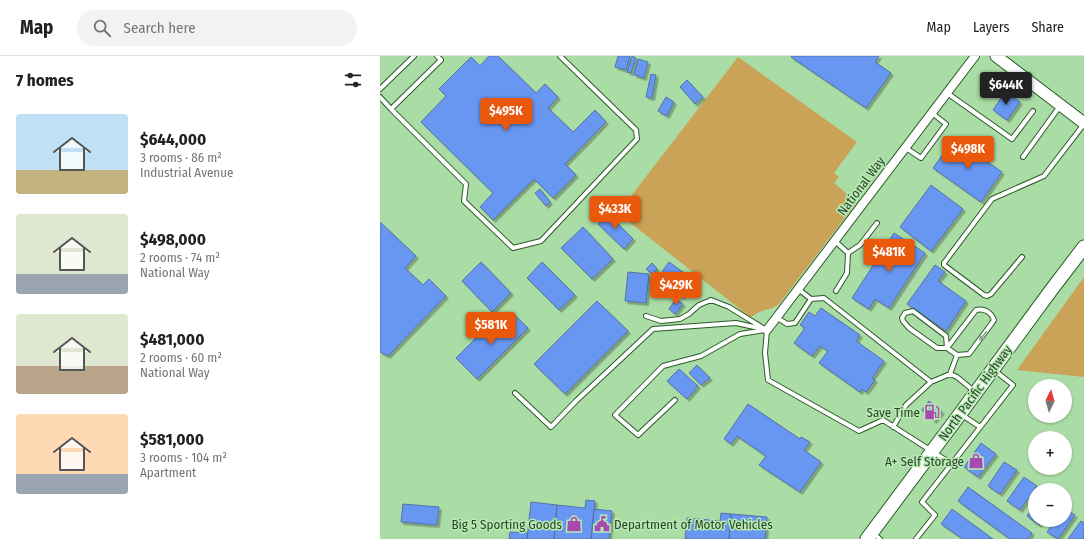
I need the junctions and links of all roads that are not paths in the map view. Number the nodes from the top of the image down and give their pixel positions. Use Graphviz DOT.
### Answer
graph roads {
  1 [pos="414,56"];
  2 [pos="437,56"];
  3 [pos="560,56"];
  4 [pos="975,56"];
  5 [pos="996,56"];
  6 [pos="380,89"];
  7 [pos="947,93"];
  8 [pos="380,97"];
  9 [pos="1061,105"];
  10 [pos="391,109"];
  11 [pos="1033,111"];
  12 [pos="932,113"];
  13 [pos="1084,123"];
  14 [pos="905,147"];
  15 [pos="1023,157"];
  16 [pos="877,223"];
  17 [pos="835,241"];
  18 [pos="1084,247"];
  19 [pos="848,253"];
  20 [pos="1022,257"];
  21 [pos="798,289"];
  22 [pos="836,291"];
  23 [pos="811,299"];
  24 [pos="646,316"];
  25 [pos="776,317"];
  26 [pos="767,330"];
  27 [pos="947,348"];
  28 [pos="957,355"];
  29 [pos="993,369"];
  30 [pos="950,374"];
  31 [pos="931,382"];
  32 [pos="976,392"];
  33 [pos="515,393"];
  34 [pos="675,400"];
  35 [pos="960,414"];
  36 [pos="893,427"];
  37 [pos="980,427"];
  38 [pos="932,452"];
  39 [pos="952,464"];
  40 [pos="873,537"];
  41 [pos="916,539"];
  1 -- 6 [label="lane"];
  2 -- 10 [label="lane"];
  3 -- 10 [label="lane"];
  4 -- 7 [label="street, National Way"];
  5 -- 9 [label="street"];
  7 -- 11 [label="lane"];
  7 -- 12 [label="street, National Way"];
  8 -- 10 [label="lane"];
  9 -- 13 [label="street"];
  9 -- 15 [label="lane"];
  12 -- 14 [label="street, National Way"];
  12 -- 14 [label="lane"];
  13 -- 20 [label="lane"];
  14 -- 17 [label="street, National Way"];
  16 -- 19 [label="lane"];
  17 -- 19 [label="lane"];
  17 -- 21 [label="street, National Way"];
  18 -- 29 [label="main road, North Pacific Highway"];
  19 -- 22 [label="lane"];
  21 -- 23 [label="lane"];
  21 -- 25 [label="street, National Way"];
  23 -- 25 [label="lane"];
  23 -- 31 [label="lane"];
  24 -- 26 [label="lane"];
  25 -- 26 [label="street, National Way"];
  26 -- 33 [label="lane"];
  26 -- 34 [label="lane"];
  26 -- 36 [label="lane"];
  27 -- 27 [label="lane"];
  27 -- 28 [label="lane"];
  27 -- 28 [label="lane, one-way"];
  28 -- 30 [label="lane"];
  29 -- 32 [label="main road, North Pacific Highway"];
  29 -- 37 [label="lane"];
  30 -- 31 [label="lane"];
  30 -- 32 [label="lane"];
  31 -- 36 [label="lane"];
  32 -- 35 [label="main road, North Pacific Highway"];
  35 -- 37 [label="lane"];
  35 -- 38 [label="main road, North Pacific Highway"];
  36 -- 38 [label="lane"];
  37 -- 39 [label="lane"];
  38 -- 39 [label="lane"];
  38 -- 40 [label="main road, North Pacific Highway"];
  39 -- 41 [label="lane"];
}
